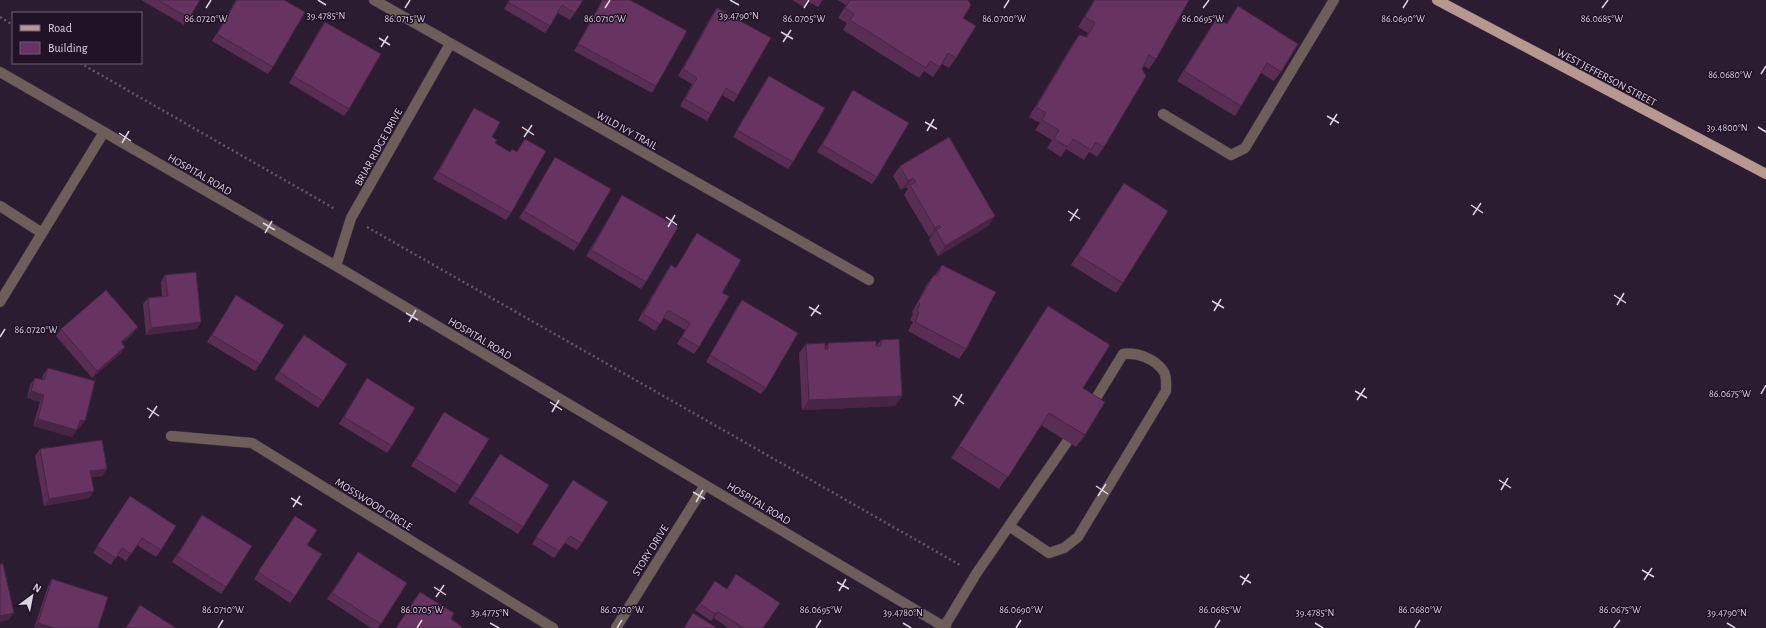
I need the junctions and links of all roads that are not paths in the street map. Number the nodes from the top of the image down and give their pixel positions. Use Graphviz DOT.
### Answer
graph roads {
  1 [pos="374,0"];
  2 [pos="1334,0"];
  3 [pos="1437,0"];
  4 [pos="450,44"];
  5 [pos="0,72"];
  6 [pos="1164,114"];
  7 [pos="104,132"];
  8 [pos="1766,174"];
  9 [pos="0,206"];
  10 [pos="42,232"];
  11 [pos="336,266"];
  12 [pos="869,280"];
  13 [pos="1,299"];
  14 [pos="1089,409"];
  15 [pos="171,436"];
  16 [pos="1066,442"];
  17 [pos="705,485"];
  18 [pos="1009,526"];
  19 [pos="945,627"];
  20 [pos="553,628"];
  21 [pos="616,628"];
  1 -- 4 [label="street, WILD IVY TRAIL"];
  2 -- 6 [label="street"];
  3 -- 8 [label="main road, WEST JEFFERSON STREET"];
  4 -- 11 [label="street, BRIAR RIDGE DRIVE"];
  4 -- 12 [label="street, WILD IVY TRAIL"];
  5 -- 7 [label="street, HOSPITAL ROAD"];
  7 -- 10 [label="street"];
  7 -- 11 [label="street, HOSPITAL ROAD"];
  9 -- 10 [label="street"];
  10 -- 13 [label="street"];
  11 -- 17 [label="street, HOSPITAL ROAD"];
  14 -- 18 [label="street"];
  15 -- 20 [label="street, MOSSWOOD CIRCLE"];
  16 -- 18 [label="street"];
  17 -- 19 [label="street, HOSPITAL ROAD"];
  17 -- 21 [label="street, STORY DRIVE"];
  18 -- 19 [label="street"];
}
